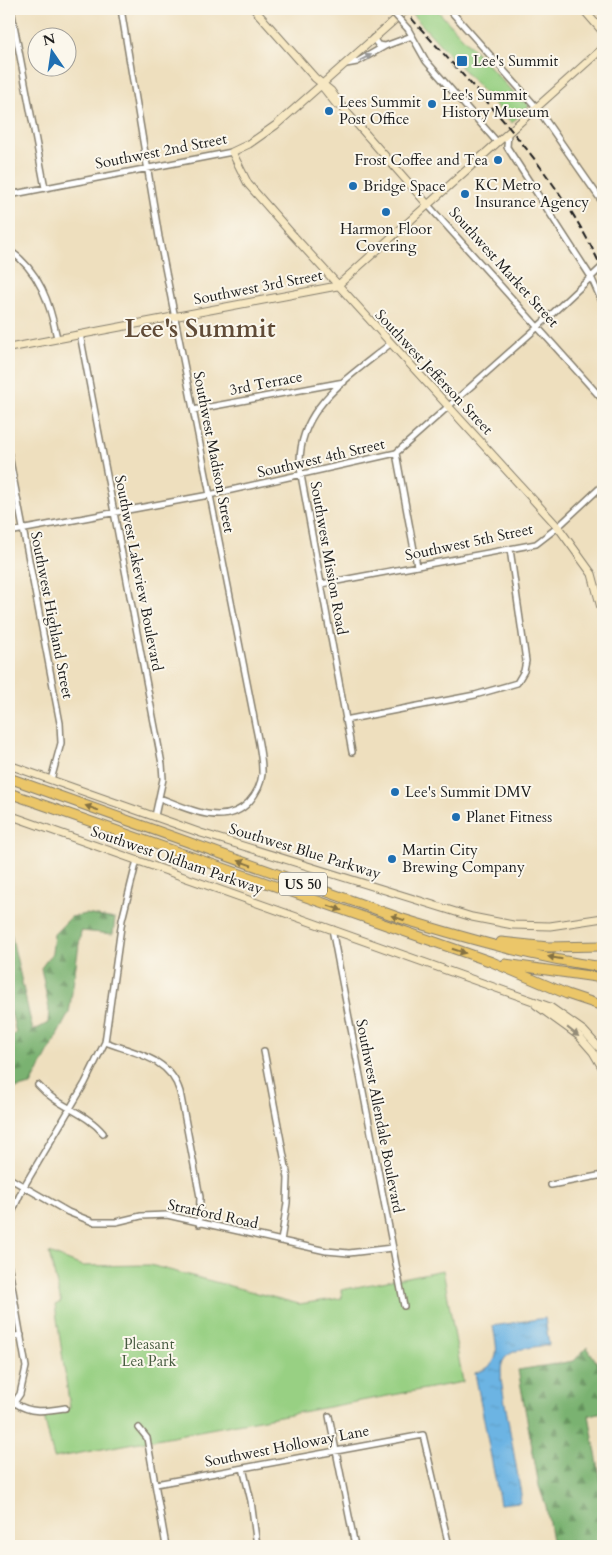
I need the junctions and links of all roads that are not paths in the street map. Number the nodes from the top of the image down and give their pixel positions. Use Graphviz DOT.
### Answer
graph roads {
  1 [pos="11,9"];
  2 [pos="121,9"];
  3 [pos="254,9"];
  4 [pos="390,9"];
  5 [pos="407,9"];
  6 [pos="449,9"];
  7 [pos="582,9"];
  8 [pos="603,32"];
  9 [pos="412,36"];
  10 [pos="373,38"];
  11 [pos="385,46"];
  12 [pos="603,48"];
  13 [pos="344,64"];
  14 [pos="321,84"];
  15 [pos="537,108"];
  16 [pos="508,133"];
  17 [pos="494,144"];
  18 [pos="507,147"];
  19 [pos="232,152"];
  20 [pos="148,169"];
  21 [pos="45,188"];
  22 [pos="9,195"];
  23 [pos="603,203"];
  24 [pos="428,205"];
  25 [pos="9,250"];
  26 [pos="602,267"];
  27 [pos="591,277"];
  28 [pos="337,286"];
  29 [pos="603,304"];
  30 [pos="175,317"];
  31 [pos="539,326"];
  32 [pos="80,334"];
  33 [pos="57,338"];
  34 [pos="390,344"];
  35 [pos="9,348"];
  36 [pos="344,382"];
  37 [pos="603,400"];
  38 [pos="448,407"];
  39 [pos="193,410"];
  40 [pos="396,454"];
  41 [pos="9,455"];
  42 [pos="301,475"];
  43 [pos="603,484"];
  44 [pos="209,495"];
  45 [pos="115,513"];
  46 [pos="558,527"];
  47 [pos="24,530"];
  48 [pos="9,532"];
  49 [pos="510,549"];
  50 [pos="417,566"];
  51 [pos="320,584"];
  52 [pos="601,595"];
  53 [pos="603,615"];
  54 [pos="345,720"];
  55 [pos="352,752"];
  56 [pos="9,765"];
  57 [pos="9,778"];
  58 [pos="50,780"];
  59 [pos="9,793"];
  60 [pos="160,798"];
  61 [pos="9,816"];
  62 [pos="154,816"];
  63 [pos="137,860"];
  64 [pos="602,917"];
  65 [pos="332,930"];
  66 [pos="466,938"];
  67 [pos="603,946"];
  68 [pos="492,962"];
  69 [pos="603,967"];
  70 [pos="603,978"];
  71 [pos="534,1003"];
  72 [pos="603,1006"];
  73 [pos="105,1042"];
  74 [pos="264,1051"];
  75 [pos="603,1052"];
  76 [pos="603,1069"];
  77 [pos="38,1085"];
  78 [pos="70,1108"];
  79 [pos="103,1133"];
  80 [pos="603,1175"];
  81 [pos="9,1178"];
  82 [pos="551,1185"];
  83 [pos="23,1188"];
  84 [pos="9,1219"];
  85 [pos="200,1224"];
  86 [pos="281,1241"];
  87 [pos="392,1248"];
  88 [pos="9,1268"];
  89 [pos="404,1306"];
  90 [pos="21,1335"];
  91 [pos="9,1337"];
  92 [pos="14,1403"];
  93 [pos="64,1408"];
  94 [pos="9,1410"];
  95 [pos="330,1416"];
  96 [pos="139,1428"];
  97 [pos="335,1450"];
  98 [pos="243,1468"];
  99 [pos="156,1484"];
  100 [pos="166,1546"];
  101 [pos="257,1546"];
  102 [pos="355,1546"];
  103 [pos="449,1546"];
  1 -- 21 [label="street"];
  2 -- 20 [label="street, Southwest Madison Street"];
  3 -- 14 [label="street, Southwest Market Street"];
  4 -- 9 [label="street, bridge"];
  5 -- 10 [label="street, Southwest 2nd Street"];
  6 -- 15 [label="street"];
  7 -- 8 [label="street"];
  9 -- 11 [label="street"];
  9 -- 17 [label="street"];
  10 -- 11 [label="street"];
  10 -- 13 [label="street, Southwest 2nd Street"];
  13 -- 11 [label="street, one-way"];
  12 -- 15 [label="street, Southwest 3rd Street"];
  13 -- 14 [label="street, Southwest 2nd Street"];
  14 -- 19 [label="street, Southwest 2nd Street"];
  14 -- 24 [label="street, Southwest Market Street"];
  15 -- 16 [label="street, Southwest 3rd Street"];
  15 -- 23 [label="street"];
  16 -- 17 [label="street, Southwest 3rd Street"];
  16 -- 18 [label="street"];
  17 -- 18 [label="street"];
  17 -- 24 [label="street, Southwest 3rd Street"];
  18 -- 27 [label="street"];
  19 -- 20 [label="street, Southwest 2nd Street"];
  19 -- 28 [label="street, Southwest Jefferson Street"];
  20 -- 21 [label="street, Southwest 2nd Street"];
  20 -- 30 [label="street, Southwest Madison Street"];
  21 -- 22 [label="street, Southwest 2nd Street"];
  24 -- 28 [label="street, Southwest 3rd Street"];
  24 -- 31 [label="street, Southwest Market Street"];
  25 -- 33 [label="street"];
  26 -- 27 [label="street, Southwest 4th Street"];
  27 -- 29 [label="street"];
  27 -- 31 [label="street, Southwest 4th Street"];
  28 -- 30 [label="street, Southwest 3rd Street"];
  28 -- 34 [label="street, Southwest Jefferson Street"];
  30 -- 32 [label="street, Southwest 3rd Street"];
  30 -- 39 [label="street, Southwest Madison Street"];
  31 -- 37 [label="street, Southwest Market Street"];
  31 -- 38 [label="street, Southwest 4th Street"];
  32 -- 33 [label="street, Southwest 3rd Street"];
  32 -- 45 [label="street, Southwest Lakeview Boulevard"];
  33 -- 35 [label="street, Southwest 3rd Street"];
  34 -- 36 [label="street, Southwest Mission Road"];
  34 -- 38 [label="street, Southwest Jefferson Street"];
  36 -- 39 [label="street, 3rd Terrace"];
  36 -- 42 [label="street, Southwest Mission Road"];
  38 -- 40 [label="street, Southwest 4th Street"];
  38 -- 46 [label="street, Southwest Jefferson Street"];
  39 -- 44 [label="street, Southwest Madison Street"];
  40 -- 42 [label="street, Southwest 4th Street"];
  40 -- 50 [label="street"];
  41 -- 47 [label="street, Southwest Highland Street"];
  42 -- 44 [label="street, Southwest 4th Street"];
  42 -- 51 [label="street, Southwest Mission Road"];
  43 -- 46 [label="street, Southwest 5th Street"];
  44 -- 45 [label="street, Southwest 4th Street"];
  44 -- 60 [label="street, Southwest Madison Street"];
  45 -- 47 [label="street, Southwest 4th Street"];
  45 -- 60 [label="street, Southwest Lakeview Boulevard"];
  46 -- 49 [label="street, Southwest 5th Street"];
  46 -- 52 [label="street, Southwest Jefferson Street"];
  47 -- 48 [label="street, Southwest 4th Street"];
  47 -- 58 [label="street, Southwest Highland Street"];
  49 -- 50 [label="street, Southwest 5th Street"];
  49 -- 54 [label="street"];
  50 -- 51 [label="street, Southwest 5th Street"];
  51 -- 54 [label="street, Southwest Mission Road"];
  52 -- 53 [label="street, Southwest Jefferson Street"];
  54 -- 55 [label="street, Southwest Mission Road"];
  56 -- 58 [label="street, Southwest Blue Parkway"];
  66 -- 57 [label="highway, US 50, one-way"];
  58 -- 62 [label="street, Southwest Blue Parkway"];
  59 -- 68 [label="highway, US 50, one-way"];
  60 -- 62 [label="street, Southwest Lakeview Boulevard"];
  61 -- 63 [label="street, Southwest Oldham Parkway"];
  62 -- 64 [label="street, Southwest Blue Parkway"];
  63 -- 65 [label="street, Southwest Oldham Parkway"];
  63 -- 73 [label="street"];
  65 -- 71 [label="street, Southwest Oldham Parkway"];
  65 -- 87 [label="street, Southwest Allendale Boulevard"];
  66 -- 67 [label="highway"];
  69 -- 66 [label="highway, US 50, one-way"];
  68 -- 70 [label="highway, US 50"];
  68 -- 72 [label="highway"];
  71 -- 75 [label="street, Southwest Oldham Parkway"];
  71 -- 76 [label="street, Southwest Oldham Parkway, one-way"];
  73 -- 78 [label="street"];
  73 -- 85 [label="street"];
  74 -- 86 [label="street"];
  77 -- 78 [label="street"];
  78 -- 79 [label="street"];
  78 -- 83 [label="street"];
  80 -- 82 [label="street"];
  81 -- 83 [label="street, Stratford Road"];
  83 -- 84 [label="street"];
  83 -- 85 [label="street, Stratford Road"];
  85 -- 86 [label="street, Stratford Road"];
  86 -- 87 [label="street, Stratford Road"];
  87 -- 89 [label="street, Southwest Allendale Boulevard"];
  88 -- 90 [label="street"];
  90 -- 91 [label="street"];
  90 -- 92 [label="street"];
  92 -- 93 [label="street"];
  92 -- 94 [label="street"];
  95 -- 97 [label="street"];
  96 -- 99 [label="street"];
  97 -- 98 [label="street, Southwest Holloway Lane"];
  97 -- 102 [label="street"];
  97 -- 103 [label="street, Southwest Holloway Lane"];
  98 -- 99 [label="street, Southwest Holloway Lane"];
  98 -- 101 [label="street"];
  99 -- 100 [label="street"];
}
